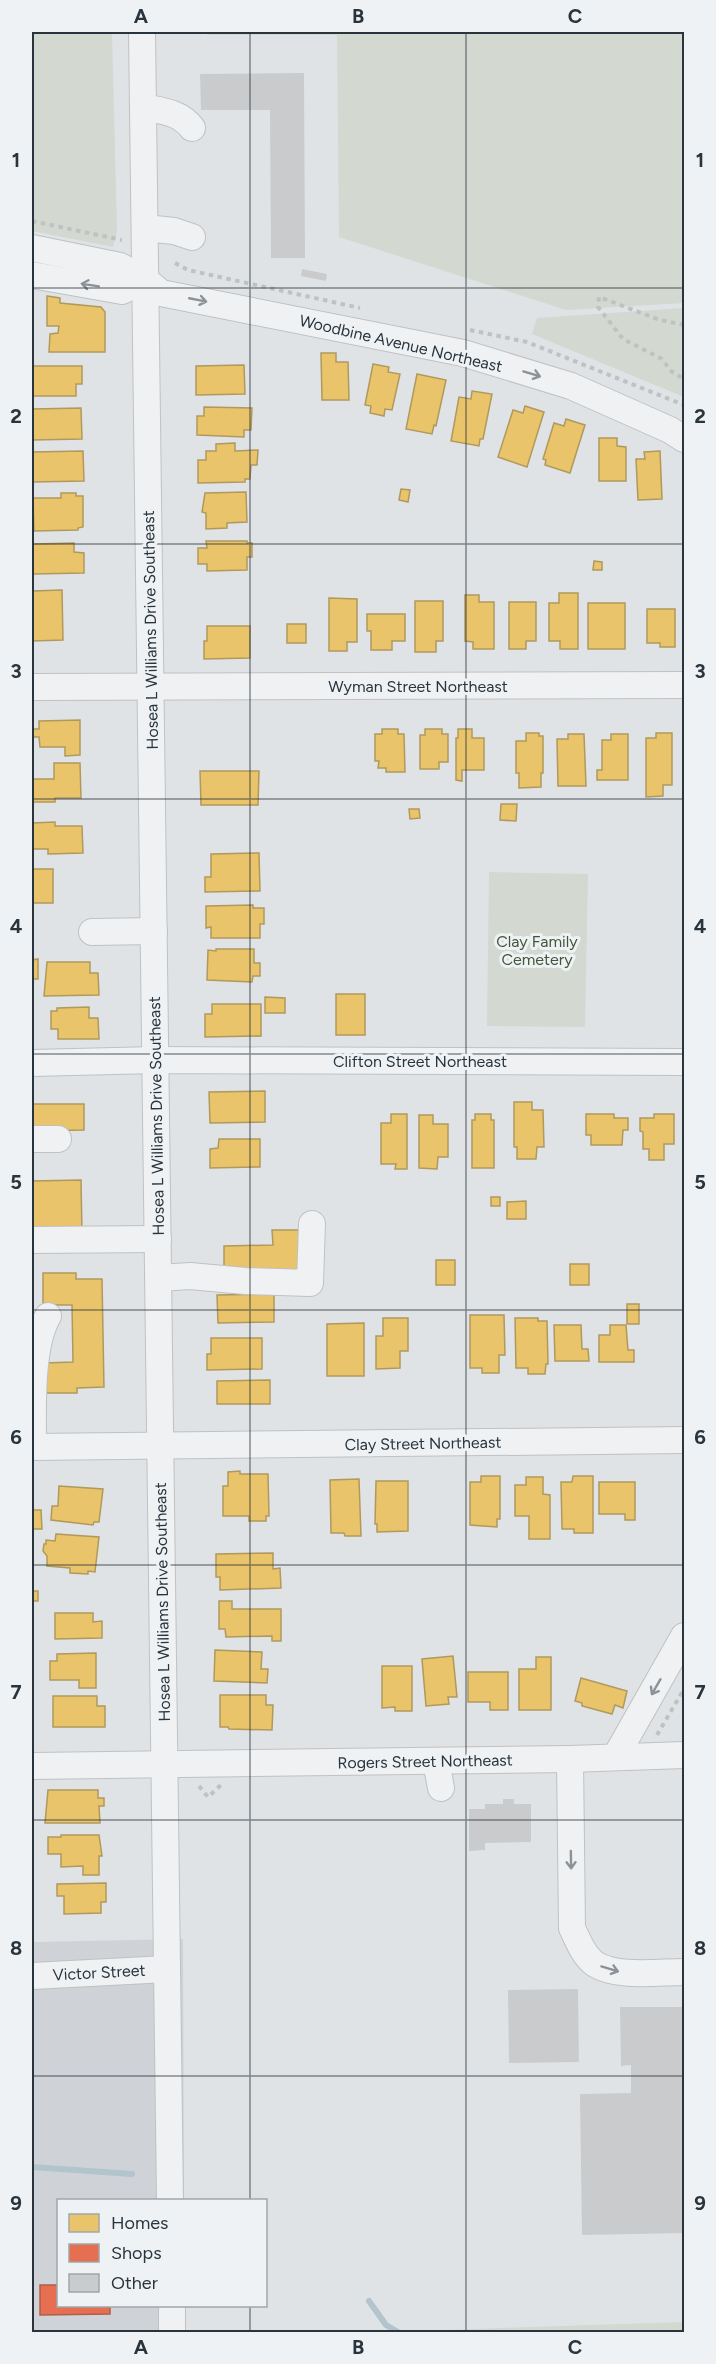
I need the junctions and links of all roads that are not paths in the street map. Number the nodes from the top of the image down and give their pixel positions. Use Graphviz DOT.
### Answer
graph roads {
  1 [pos="142,32"];
  2 [pos="143,107"];
  3 [pos="192,128"];
  4 [pos="145,228"];
  5 [pos="192,237"];
  6 [pos="32,248"];
  7 [pos="32,275"];
  8 [pos="146,280"];
  9 [pos="684,438"];
  10 [pos="684,685"];
  11 [pos="32,687"];
  12 [pos="151,688"];
  13 [pos="92,932"];
  14 [pos="154,932"];
  15 [pos="156,1060"];
  16 [pos="684,1062"];
  17 [pos="32,1063"];
  18 [pos="32,1139"];
  19 [pos="58,1139"];
  20 [pos="312,1224"];
  21 [pos="158,1239"];
  22 [pos="32,1240"];
  23 [pos="159,1278"];
  24 [pos="48,1316"];
  25 [pos="684,1440"];
  26 [pos="32,1447"];
  27 [pos="160,1447"];
  28 [pos="684,1636"];
  29 [pos="682,1750"];
  30 [pos="616,1756"];
  31 [pos="570,1759"];
  32 [pos="436,1761"];
  33 [pos="165,1765"];
  34 [pos="32,1766"];
  35 [pos="441,1788"];
  36 [pos="167,1969"];
  37 [pos="684,1972"];
  38 [pos="32,1976"];
  39 [pos="170,2199"];
  40 [pos="172,2307"];
  41 [pos="172,2332"];
  1 -- 2 [label="street, Hosea L Williams Drive Southeast"];
  2 -- 3 [label="street"];
  2 -- 4 [label="street, Hosea L Williams Drive Southeast"];
  4 -- 5 [label="street"];
  4 -- 8 [label="street, Hosea L Williams Drive Southeast"];
  6 -- 8 [label="street, Woodbine Avenue Northeast"];
  8 -- 7 [label="street, one-way"];
  8 -- 9 [label="street, Woodbine Avenue Northeast, one-way"];
  8 -- 12 [label="street, Hosea L Williams Drive Southeast"];
  10 -- 12 [label="street, Wyman Street Northeast"];
  11 -- 12 [label="street, Wyman Street Northeast"];
  12 -- 14 [label="street, Hosea L Williams Drive Southeast"];
  13 -- 14 [label="street"];
  14 -- 15 [label="street, Hosea L Williams Drive Southeast"];
  15 -- 16 [label="street, Clifton Street Northeast"];
  15 -- 17 [label="street, Clifton Street Northeast"];
  15 -- 21 [label="street, Hosea L Williams Drive Southeast"];
  18 -- 19 [label="street"];
  20 -- 23 [label="street"];
  21 -- 22 [label="street"];
  21 -- 23 [label="street, Hosea L Williams Drive Southeast"];
  23 -- 27 [label="street, Hosea L Williams Drive Southeast"];
  24 -- 26 [label="street"];
  25 -- 27 [label="street, Clay Street Northeast"];
  26 -- 27 [label="street, Clay Street Northeast"];
  27 -- 33 [label="street, Hosea L Williams Drive Southeast"];
  28 -- 30 [label="street, one-way"];
  29 -- 30 [label="street, Rogers Street Northeast"];
  30 -- 31 [label="street, Rogers Street Northeast"];
  31 -- 32 [label="street, Rogers Street Northeast"];
  31 -- 37 [label="street, one-way"];
  32 -- 33 [label="street, Rogers Street Northeast"];
  32 -- 35 [label="street"];
  33 -- 34 [label="street, Rogers Street Northeast"];
  33 -- 36 [label="street, Hosea L Williams Drive Southeast"];
  36 -- 38 [label="street, Victor Street"];
  36 -- 39 [label="street, Hosea L Williams Drive Southeast"];
  40 -- 41 [label="street"];
}
